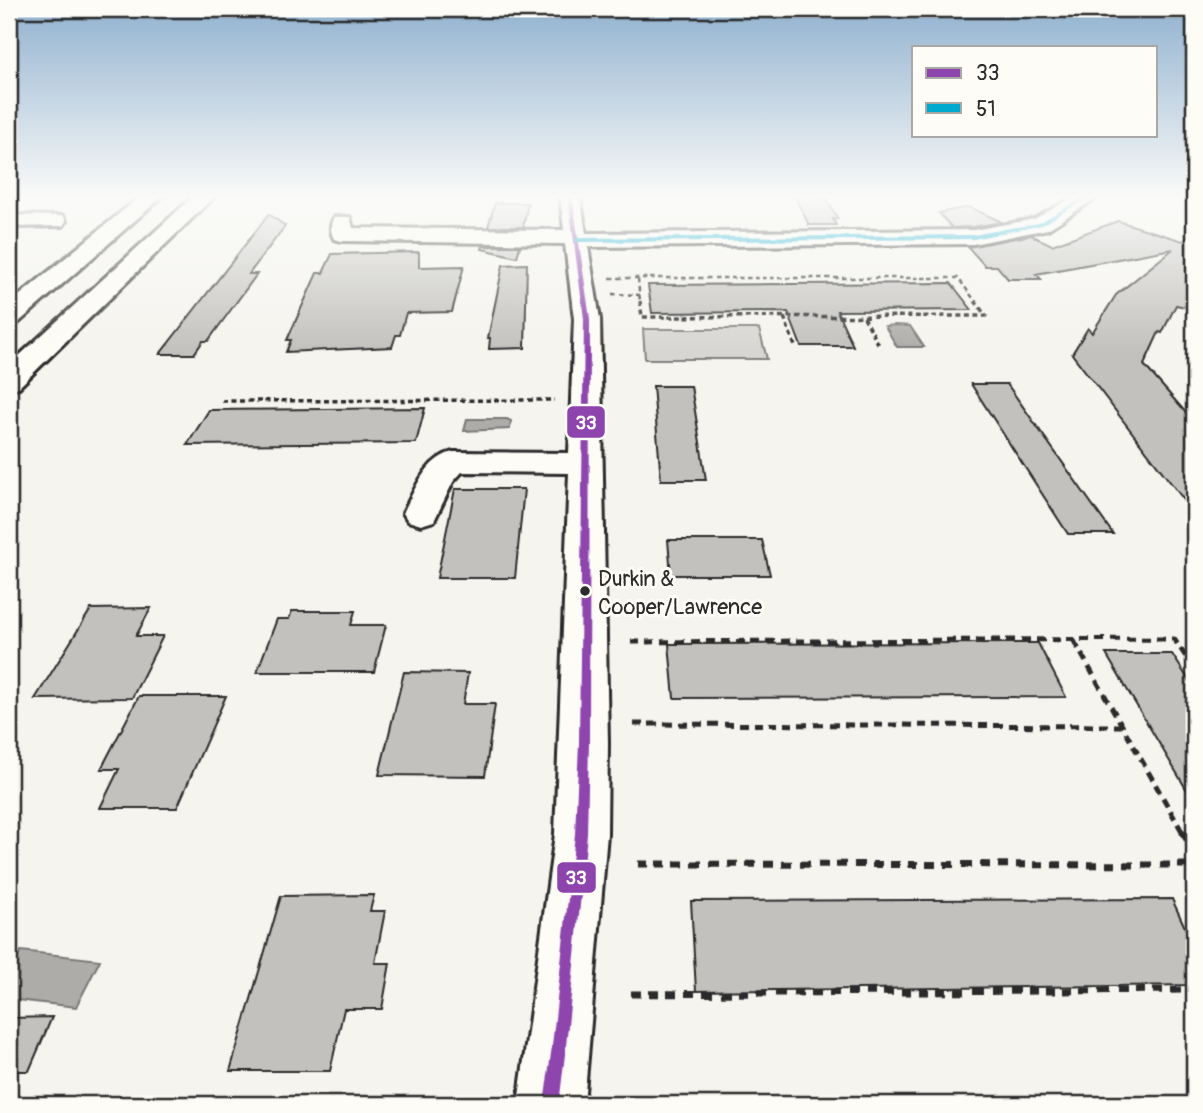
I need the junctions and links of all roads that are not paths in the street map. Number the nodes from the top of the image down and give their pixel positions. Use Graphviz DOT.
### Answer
graph roads {
  1 [pos="92,247"];
  2 [pos="150,247"];
  3 [pos="578,247"];
  4 [pos="9,317"];
  5 [pos="9,381"];
  6 [pos="587,463"];
  7 [pos="421,513"];
  8 [pos="551,1104"];
  1 -- 4 [label="main road"];
  2 -- 5 [label="main road"];
  3 -- 6 [label="main road"];
  6 -- 7 [label="main road"];
  6 -- 8 [label="main road"];
}
